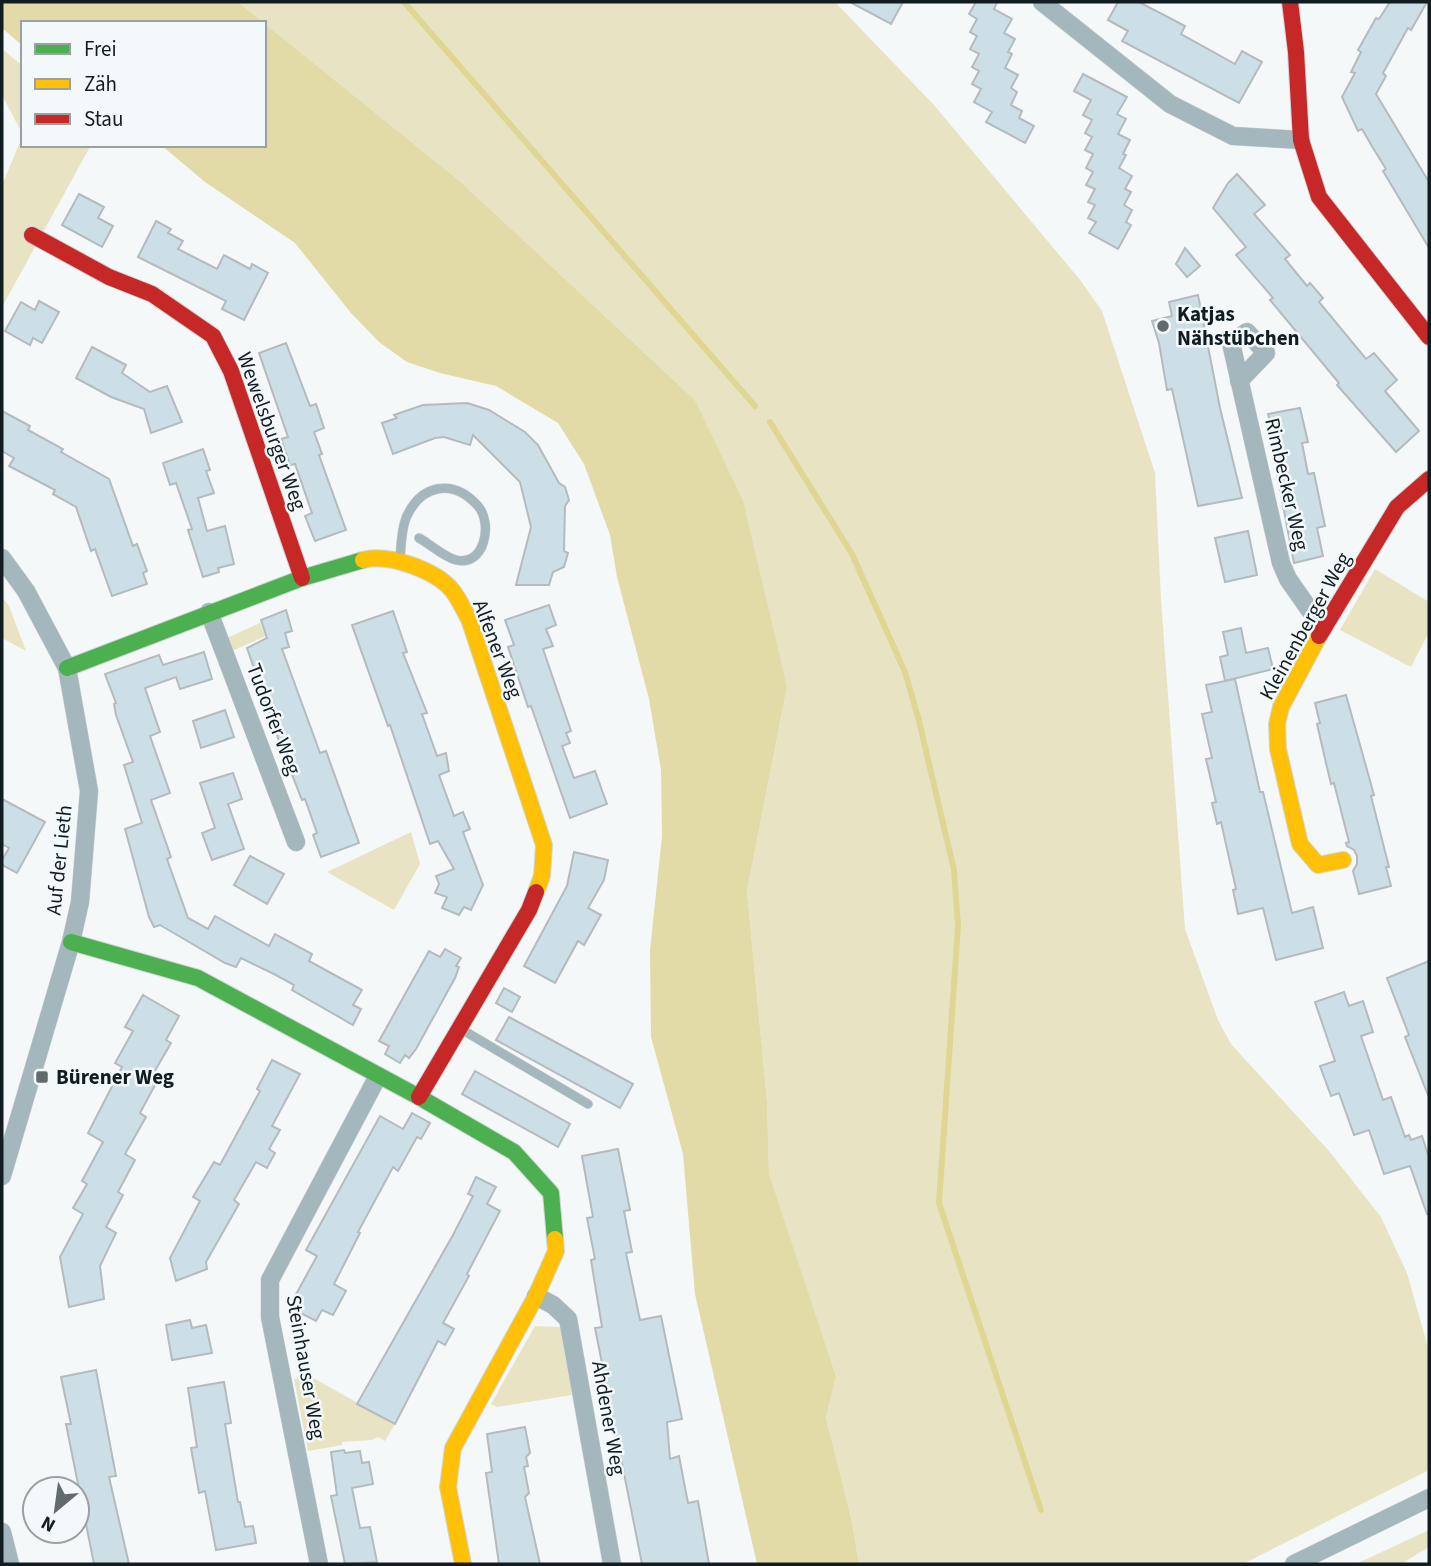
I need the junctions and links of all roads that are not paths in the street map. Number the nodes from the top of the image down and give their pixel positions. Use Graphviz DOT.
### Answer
graph roads {
  1 [pos="1042,2"];
  2 [pos="1290,2"];
  3 [pos="1301,141"];
  4 [pos="32,235"];
  5 [pos="1429,337"];
  6 [pos="1239,381"];
  7 [pos="1429,479"];
  8 [pos="419,538"];
  9 [pos="2,558"];
  10 [pos="400,562"];
  11 [pos="302,578"];
  12 [pos="209,612"];
  13 [pos="1323,629"];
  14 [pos="67,668"];
  15 [pos="296,842"];
  16 [pos="1343,860"];
  17 [pos="71,942"];
  18 [pos="459,1028"];
  19 [pos="378,1076"];
  20 [pos="419,1097"];
  21 [pos="588,1104"];
  22 [pos="2,1176"];
  23 [pos="536,1296"];
  24 [pos="1429,1497"];
  25 [pos="2,1532"];
  26 [pos="10,1564"];
  27 [pos="319,1564"];
  28 [pos="463,1564"];
  29 [pos="612,1564"];
  30 [pos="1294,1564"];
  1 -- 3 [label="street"];
  2 -- 3 [label="street"];
  3 -- 5 [label="street"];
  4 -- 11 [label="street, Wewelsburger Weg"];
  6 -- 13 [label="street, Rimbecker Weg"];
  7 -- 13 [label="street, Kleinenberger Weg"];
  8 -- 10 [label="lane"];
  9 -- 14 [label="street, Auf der Lieth"];
  10 -- 11 [label="street, Alfener Weg"];
  10 -- 18 [label="street, Alfener Weg"];
  11 -- 12 [label="street, Alfener Weg"];
  12 -- 14 [label="street, Alfener Weg"];
  12 -- 15 [label="street, Tudorfer Weg"];
  13 -- 16 [label="street, Kleinenberger Weg"];
  14 -- 17 [label="street, Auf der Lieth"];
  17 -- 19 [label="street"];
  17 -- 22 [label="street, Auf der Lieth"];
  18 -- 20 [label="street, Alfener Weg"];
  18 -- 21 [label="lane"];
  19 -- 20 [label="street"];
  19 -- 27 [label="street, Steinhauser Weg"];
  20 -- 23 [label="street"];
  23 -- 28 [label="street"];
  23 -- 29 [label="street, Ahdener Weg"];
  24 -- 30 [label="street"];
  25 -- 26 [label="street"];
}
